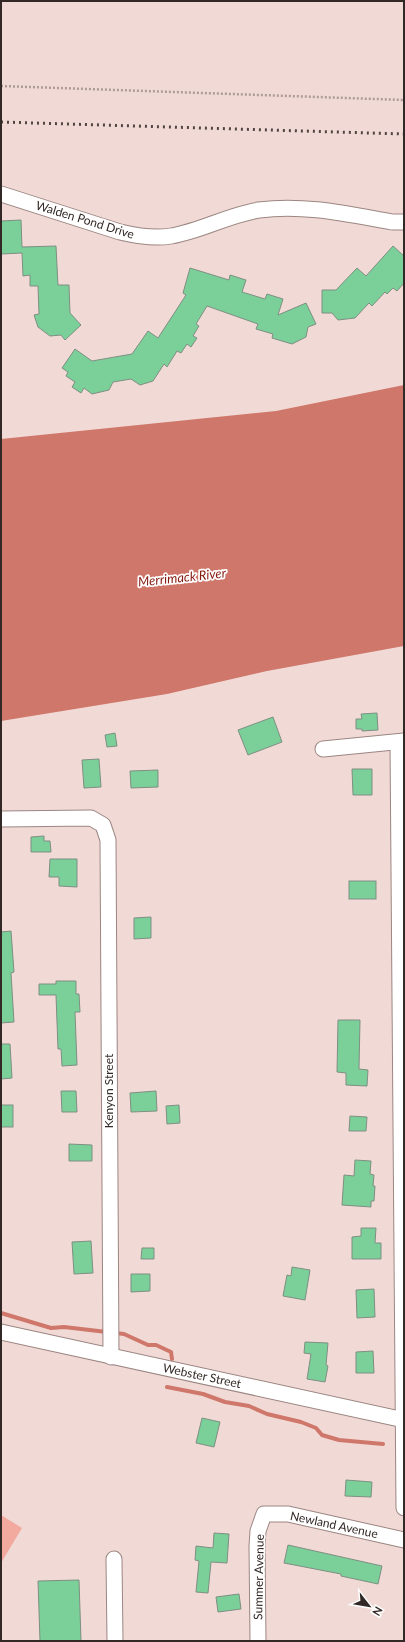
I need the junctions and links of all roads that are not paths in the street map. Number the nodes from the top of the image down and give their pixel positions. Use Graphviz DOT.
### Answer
graph roads {
  1 [pos="1,194"];
  2 [pos="404,222"];
  3 [pos="401,741"];
  4 [pos="322,749"];
  5 [pos="1,819"];
  6 [pos="1,1332"];
  7 [pos="111,1357"];
  8 [pos="403,1420"];
  9 [pos="404,1508"];
  10 [pos="264,1514"];
  11 [pos="404,1540"];
  12 [pos="114,1559"];
  13 [pos="115,1641"];
  14 [pos="258,1641"];
  1 -- 2 [label="street, Walden Pond Drive"];
  3 -- 4 [label="street"];
  3 -- 8 [label="street"];
  5 -- 7 [label="street, Kenyon Street"];
  6 -- 7 [label="street, Webster Street"];
  7 -- 8 [label="street, Webster Street"];
  8 -- 9 [label="street"];
  10 -- 11 [label="street, Newland Avenue"];
  10 -- 14 [label="street, Summer Avenue"];
  12 -- 13 [label="street"];
}
